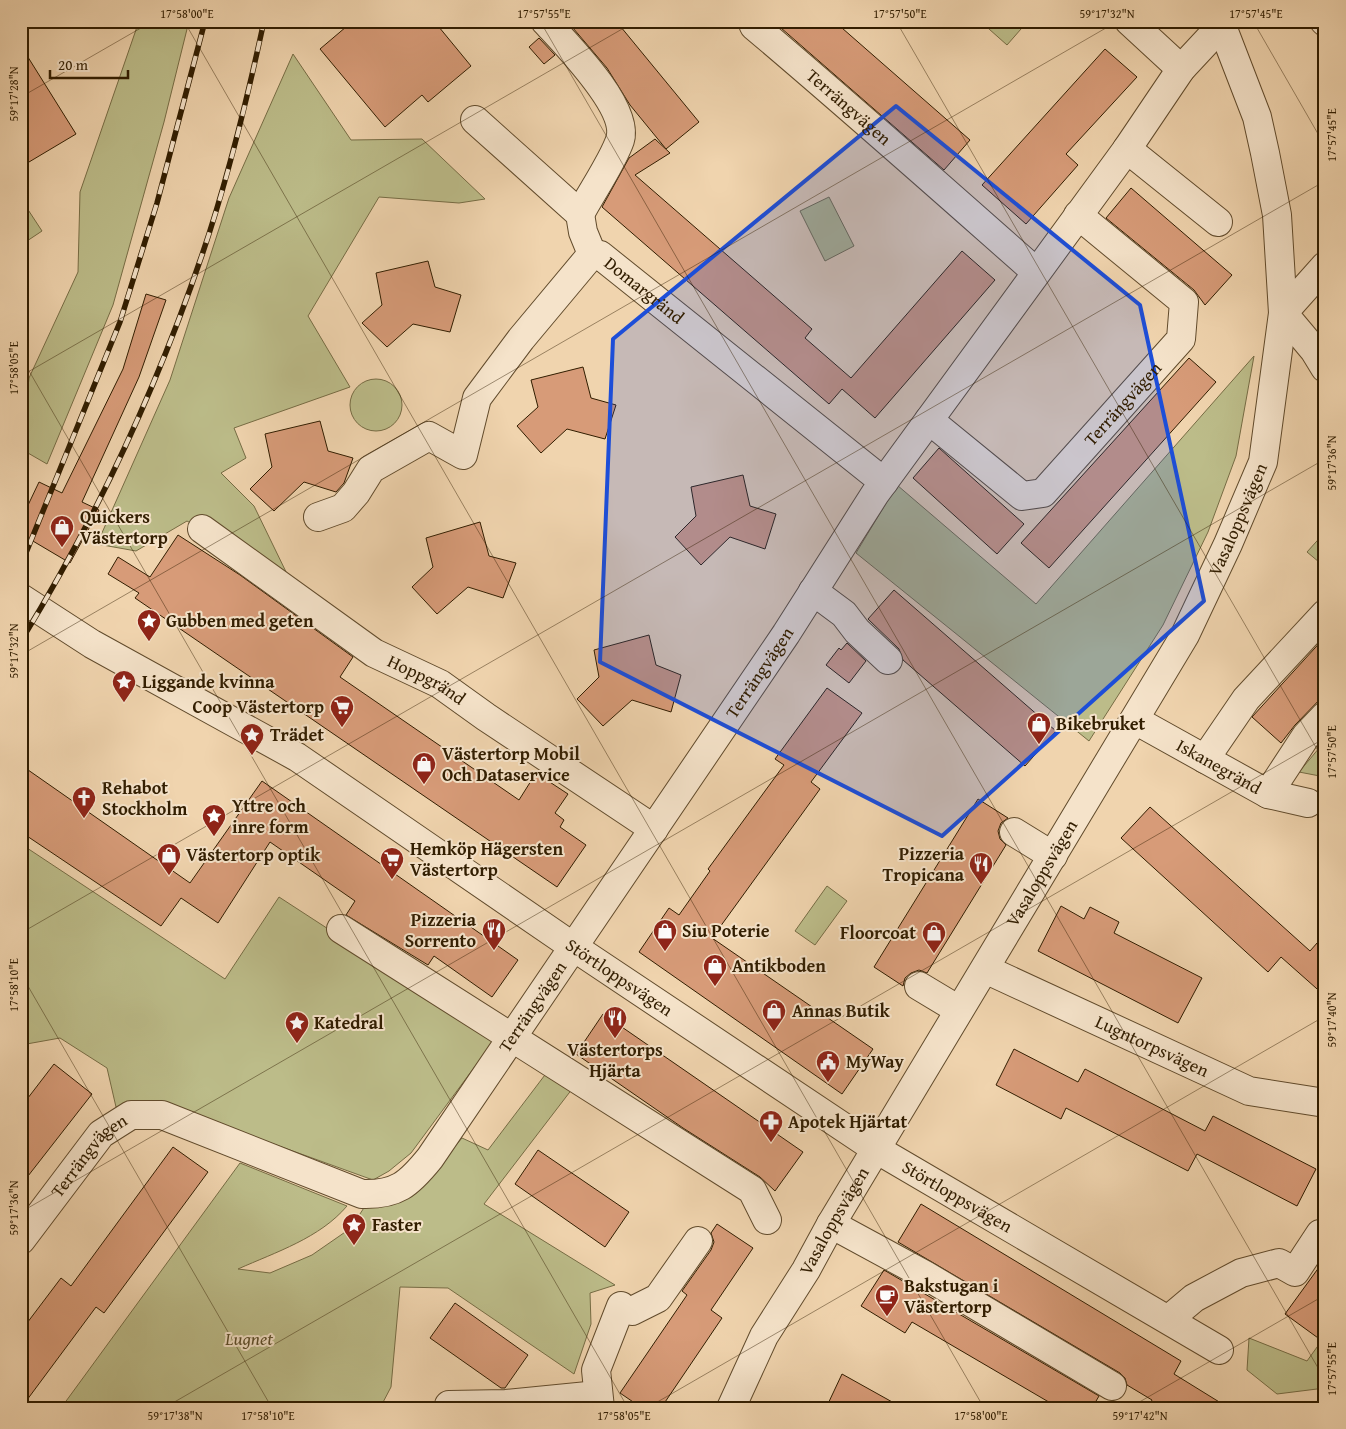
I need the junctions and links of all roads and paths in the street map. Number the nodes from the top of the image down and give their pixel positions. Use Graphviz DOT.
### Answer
graph roads {
  1 [pos="545,21"];
  2 [pos="752,21"];
  3 [pos="1129,21"];
  4 [pos="1221,23"];
  5 [pos="1181,69"];
  6 [pos="475,120"];
  7 [pos="1127,149"];
  8 [pos="580,214"];
  9 [pos="1078,215"];
  10 [pos="1218,222"];
  11 [pos="592,254"];
  12 [pos="1325,266"];
  13 [pos="1036,272"];
  14 [pos="1283,313"];
  15 [pos="1325,368"];
  16 [pos="929,420"];
  17 [pos="884,482"];
  18 [pos="318,517"];
  19 [pos="202,529"];
  20 [pos="813,591"];
  21 [pos="21,598"];
  22 [pos="1325,614"];
  23 [pos="888,660"];
  24 [pos="1325,716"];
  25 [pos="1135,720"];
  26 [pos="1205,759"];
  27 [pos="1268,794"];
  28 [pos="1308,803"];
  29 [pos="654,829"];
  30 [pos="1014,832"];
  31 [pos="1053,856"];
  32 [pos="341,929"];
  33 [pos="575,948"];
  34 [pos="985,968"];
  35 [pos="919,986"];
  36 [pos="959,1010"];
  37 [pos="513,1037"];
  38 [pos="1325,1103"];
  39 [pos="876,1149"];
  40 [pos="767,1220"];
  41 [pos="831,1224"];
  42 [pos="1320,1234"];
  43 [pos="21,1240"];
  44 [pos="698,1241"];
  45 [pos="1168,1319"];
  46 [pos="1219,1350"];
  47 [pos="1112,1386"];
  48 [pos="599,1401"];
  49 [pos="449,1405"];
  50 [pos="731,1408"];
  1 -- 8 [label="street"];
  2 -- 13 [label="street, Terrängvägen"];
  3 -- 5 [label="street"];
  4 -- 5 [label="street, Terrängvägen"];
  4 -- 14 [label="street, Vasaloppsvägen"];
  5 -- 7 [label="street, Terrängvägen"];
  6 -- 8 [label="street"];
  7 -- 9 [label="street, Terrängvägen"];
  7 -- 10 [label="street"];
  8 -- 11 [label="street"];
  9 -- 13 [label="street, Terrängvägen"];
  9 -- 16 [label="street, Terrängvägen"];
  11 -- 17 [label="street, Domargränd"];
  11 -- 18 [label="street, Domargränd"];
  12 -- 14 [label="street"];
  13 -- 16 [label="street, Terrängvägen"];
  14 -- 15 [label="street"];
  14 -- 25 [label="street, Vasaloppsvägen"];
  16 -- 17 [label="street, Terrängvägen"];
  17 -- 20 [label="street, Terrängvägen"];
  19 -- 29 [label="street, Hoppgränd"];
  20 -- 23 [label="street"];
  20 -- 29 [label="street, Terrängvägen"];
  21 -- 33 [label="street, Störtloppsvägen"];
  22 -- 26 [label="street"];
  24 -- 27 [label="street"];
  25 -- 26 [label="street, Iskanegränd"];
  25 -- 31 [label="street, Vasaloppsvägen"];
  26 -- 27 [label="street, Iskanegränd"];
  27 -- 28 [label="street, Iskanegränd"];
  29 -- 33 [label="street, Terrängvägen"];
  30 -- 31 [label="street"];
  31 -- 34 [label="street, Vasaloppsvägen"];
  32 -- 37 [label="street"];
  33 -- 37 [label="street, Terrängvägen"];
  33 -- 39 [label="street, Störtloppsvägen"];
  34 -- 36 [label="street, Vasaloppsvägen"];
  34 -- 38 [label="street, Lugntorpsvägen"];
  35 -- 36 [label="street"];
  36 -- 39 [label="street, Vasaloppsvägen"];
  37 -- 40 [label="street"];
  37 -- 43 [label="street, Terrängvägen"];
  39 -- 41 [label="street, Vasaloppsvägen"];
  39 -- 45 [label="street, Störtloppsvägen"];
  41 -- 47 [label="street"];
  41 -- 50 [label="street, Vasaloppsvägen"];
  42 -- 45 [label="street"];
  44 -- 48 [label="street"];
  45 -- 46 [label="street, Störtloppsvägen"];
  48 -- 49 [label="street"];
}
